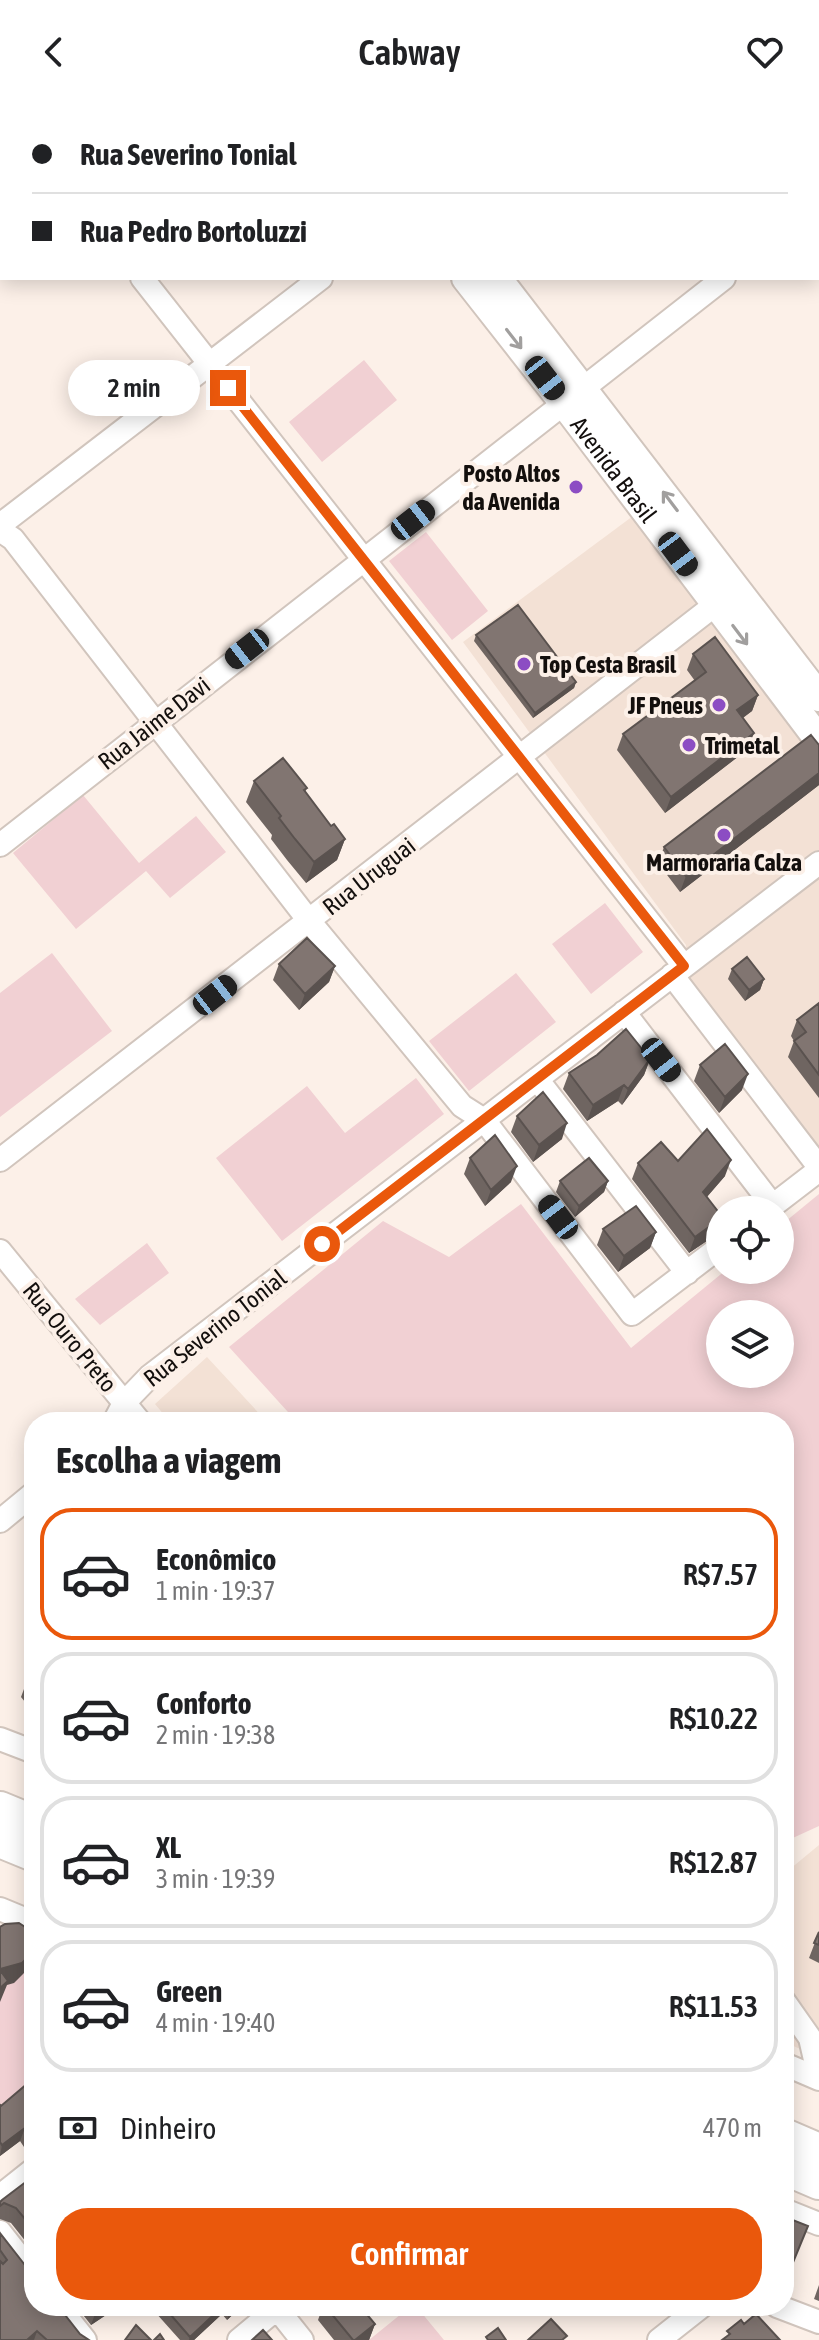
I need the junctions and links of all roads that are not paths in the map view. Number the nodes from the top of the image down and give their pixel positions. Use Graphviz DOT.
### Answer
graph roads {
  1 [pos="144,280"];
  2 [pos="318,280"];
  3 [pos="468,280"];
  4 [pos="498,280"];
  5 [pos="721,280"];
  6 [pos="209,364"];
  7 [pos="574,395"];
  8 [pos="4,524"];
  9 [pos="362,559"];
  10 [pos="726,597"];
  11 [pos="819,697"];
  12 [pos="155,722"];
  13 [pos="819,740"];
  14 [pos="519,758"];
  15 [pos="0,845"];
  16 [pos="819,863"];
  17 [pos="310,922"];
  18 [pos="678,970"];
  19 [pos="624,1012"];
  20 [pos="537,1079"];
  21 [pos="484,1120"];
  22 [pos="0,1160"];
  23 [pos="819,1168"];
  24 [pos="761,1196"];
  25 [pos="785,1196"];
  26 [pos="0,1251"];
  27 [pos="706,1258"];
  28 [pos="687,1273"];
  29 [pos="118,1412"];
  30 [pos="120,1412"];
  31 [pos="24,1501"];
  32 [pos="0,1521"];
  33 [pos="0,1739"];
  34 [pos="24,1748"];
  35 [pos="0,1809"];
  36 [pos="24,1819"];
  37 [pos="0,1840"];
  38 [pos="24,1850"];
  39 [pos="0,1909"];
  40 [pos="24,1919"];
  41 [pos="794,2015"];
  42 [pos="794,2068"];
  43 [pos="819,2078"];
  44 [pos="794,2140"];
  45 [pos="819,2151"];
  46 [pos="794,2171"];
  47 [pos="24,2177"];
  48 [pos="819,2182"];
  49 [pos="0,2196"];
  50 [pos="794,2214"];
  51 [pos="819,2224"];
  52 [pos="0,2232"];
  53 [pos="24,2262"];
  54 [pos="794,2312"];
  55 [pos="66,2316"];
  56 [pos="267,2316"];
  57 [pos="284,2316"];
  58 [pos="689,2316"];
  59 [pos="819,2322"];
  60 [pos="85,2340"];
  61 [pos="239,2340"];
  62 [pos="302,2340"];
  63 [pos="659,2340"];
  1 -- 6 [label="street"];
  2 -- 6 [label="street"];
  3 -- 7 [label="main road, Avenida Brasil, one-way"];
  4 -- 7 [label="main road, Avenida Brasil"];
  5 -- 7 [label="street, Rua Jaime Davi"];
  6 -- 8 [label="street"];
  6 -- 9 [label="street"];
  7 -- 9 [label="street, Rua Jaime Davi"];
  7 -- 10 [label="main road, Avenida Brasil"];
  8 -- 12 [label="street"];
  9 -- 12 [label="street, Rua Jaime Davi"];
  9 -- 14 [label="street"];
  10 -- 11 [label="main road, Avenida Brasil"];
  10 -- 13 [label="main road, Avenida Brasil, one-way"];
  10 -- 14 [label="street, Rua Uruguai"];
  12 -- 15 [label="street, Rua Jaime Davi"];
  12 -- 17 [label="street"];
  14 -- 17 [label="street, Rua Uruguai"];
  14 -- 18 [label="street"];
  16 -- 18 [label="street, Rua Severino Tonial"];
  17 -- 21 [label="street"];
  17 -- 22 [label="street, Rua Uruguai"];
  18 -- 19 [label="street, Rua Severino Tonial"];
  18 -- 23 [label="street"];
  19 -- 20 [label="street, Rua Severino Tonial"];
  19 -- 24 [label="street"];
  20 -- 21 [label="street, Rua Severino Tonial"];
  20 -- 28 [label="street"];
  21 -- 28 [label="street"];
  21 -- 30 [label="street, Rua Severino Tonial"];
  23 -- 25 [label="street"];
  26 -- 29 [label="street, Rua Ouro Preto"];
  27 -- 28 [label="street"];
  31 -- 32 [label="street"];
  33 -- 34 [label="street"];
  35 -- 36 [label="highway"];
  37 -- 38 [label="highway"];
  39 -- 40 [label="street"];
  41 -- 43 [label="street"];
  42 -- 43 [label="street"];
  44 -- 45 [label="highway"];
  46 -- 48 [label="highway"];
  47 -- 49 [label="street"];
  50 -- 51 [label="street"];
  52 -- 53 [label="street"];
  54 -- 59 [label="street"];
  55 -- 60 [label="street"];
  56 -- 61 [label="street"];
  57 -- 62 [label="street"];
  58 -- 63 [label="street"];
}
